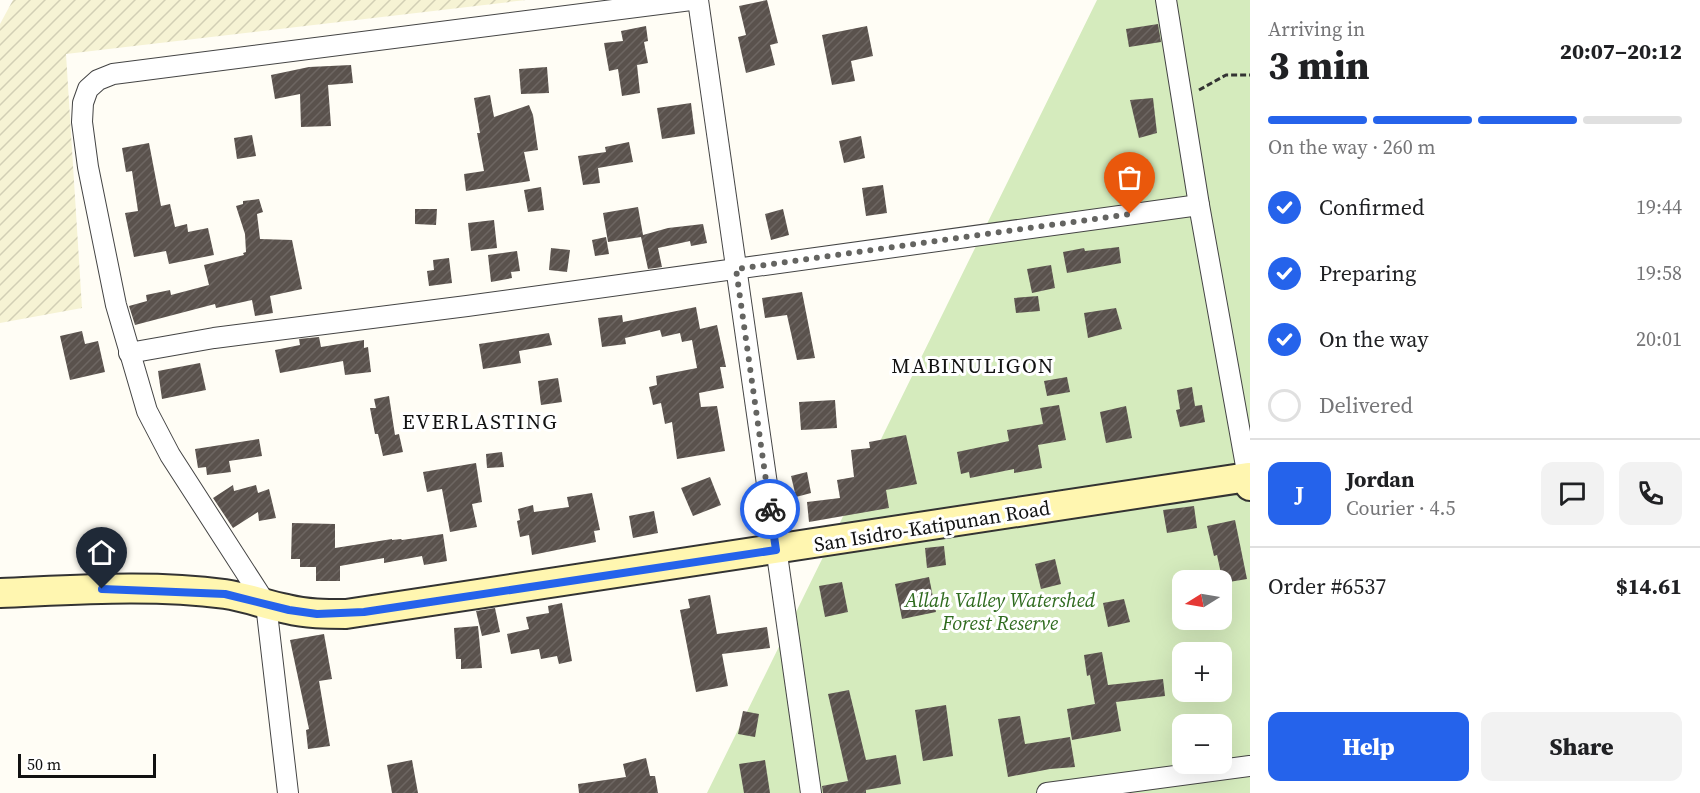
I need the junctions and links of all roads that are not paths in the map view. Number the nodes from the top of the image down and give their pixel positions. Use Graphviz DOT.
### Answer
graph roads {
  1 [pos="692,0"];
  2 [pos="698,0"];
  3 [pos="1166,0"];
  4 [pos="1199,205"];
  5 [pos="736,269"];
  6 [pos="129,353"];
  7 [pos="1249,480"];
  8 [pos="776,550"];
  9 [pos="0,593"];
  10 [pos="266,604"];
  11 [pos="1250,766"];
  12 [pos="1084,790"];
  13 [pos="288,793"];
  14 [pos="811,793"];
  15 [pos="1047,793"];
  1 -- 6 [label="street"];
  2 -- 5 [label="street"];
  3 -- 4 [label="street"];
  4 -- 5 [label="street"];
  4 -- 7 [label="street"];
  5 -- 6 [label="street"];
  5 -- 8 [label="street"];
  6 -- 10 [label="street"];
  7 -- 8 [label="street, San Isidro-Katipunan Road"];
  8 -- 10 [label="street, San Isidro-Katipunan Road"];
  8 -- 14 [label="street"];
  9 -- 10 [label="street, San Isidro-Katipunan Road"];
  10 -- 13 [label="street"];
  11 -- 12 [label="street"];
  12 -- 15 [label="street"];
}
